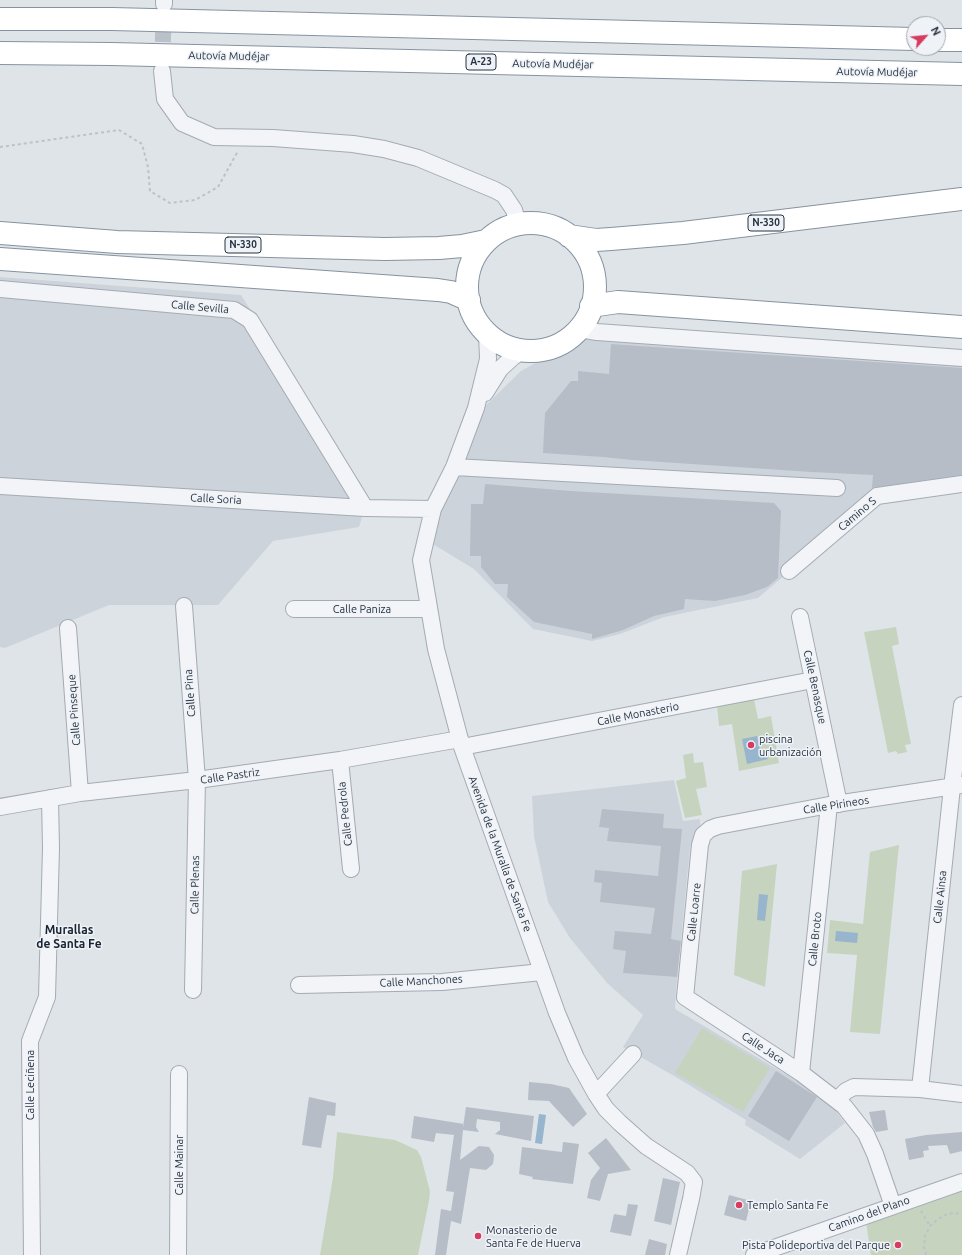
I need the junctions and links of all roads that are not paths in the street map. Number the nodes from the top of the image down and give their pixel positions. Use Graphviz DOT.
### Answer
graph roads {
  1 [pos="0,19"];
  2 [pos="906,39"];
  3 [pos="946,40"];
  4 [pos="962,40"];
  5 [pos="0,53"];
  6 [pos="162,71"];
  7 [pos="962,74"];
  8 [pos="962,199"];
  9 [pos="518,224"];
  10 [pos="0,233"];
  11 [pos="569,236"];
  12 [pos="486,241"];
  13 [pos="0,259"];
  14 [pos="0,289"];
  15 [pos="469,300"];
  16 [pos="591,306"];
  17 [pos="962,327"];
  18 [pos="579,329"];
  19 [pos="486,334"];
  20 [pos="522,351"];
  21 [pos="962,358"];
  22 [pos="476,408"];
  23 [pos="454,467"];
  24 [pos="962,484"];
  25 [pos="0,486"];
  26 [pos="837,488"];
  27 [pos="365,508"];
  28 [pos="433,509"];
  29 [pos="789,571"];
  30 [pos="184,606"];
  31 [pos="429,608"];
  32 [pos="294,609"];
  33 [pos="800,617"];
  34 [pos="68,628"];
  35 [pos="813,680"];
  36 [pos="962,705"];
  37 [pos="461,743"];
  38 [pos="340,760"];
  39 [pos="197,780"];
  40 [pos="957,786"];
  41 [pos="80,792"];
  42 [pos="50,798"];
  43 [pos="834,804"];
  44 [pos="0,807"];
  45 [pos="710,829"];
  46 [pos="351,869"];
  47 [pos="542,972"];
  48 [pos="299,985"];
  49 [pos="193,990"];
  50 [pos="685,998"];
  51 [pos="633,1054"];
  52 [pos="801,1073"];
  53 [pos="180,1074"];
  54 [pos="920,1090"];
  55 [pos="596,1094"];
  56 [pos="962,1094"];
  57 [pos="840,1103"];
  58 [pos="962,1182"];
  59 [pos="893,1206"];
  60 [pos="32,1255"];
  61 [pos="178,1255"];
  62 [pos="678,1255"];
  63 [pos="754,1255"];
  1 -- 2 [label="highway"];
  3 -- 4 [label="highway"];
  5 -- 7 [label="highway, Autovía Mudéjar / A-23"];
  6 -- 9 [label="street"];
  8 -- 11 [label="highway, N-330"];
  9 -- 11 [label="highway, N-330"];
  9 -- 12 [label="highway, N-330"];
  10 -- 12 [label="highway, N-330"];
  11 -- 16 [label="highway, N-330"];
  12 -- 15 [label="highway, N-330"];
  13 -- 15 [label="highway"];
  14 -- 27 [label="street, Calle Sevilla"];
  15 -- 19 [label="highway, N-330"];
  16 -- 17 [label="highway"];
  16 -- 18 [label="highway, N-330"];
  18 -- 20 [label="highway, N-330"];
  18 -- 21 [label="street"];
  19 -- 20 [label="highway, N-330"];
  19 -- 22 [label="street, Avenida de la Muralla de Santa Fe"];
  20 -- 22 [label="street, Avenida de la Muralla de Santa Fe"];
  22 -- 23 [label="street, Avenida de la Muralla de Santa Fe"];
  23 -- 26 [label="street"];
  23 -- 28 [label="street, Avenida de la Muralla de Santa Fe"];
  24 -- 29 [label="street, Camino S"];
  25 -- 27 [label="street, Calle Soria"];
  27 -- 28 [label="street, Calle Soria"];
  28 -- 31 [label="street, Avenida de la Muralla de Santa Fe"];
  30 -- 39 [label="street, Calle Pina"];
  31 -- 32 [label="street, Calle Paniza"];
  31 -- 37 [label="street, Avenida de la Muralla de Santa Fe"];
  33 -- 35 [label="street, Calle Benasque"];
  34 -- 41 [label="street, Calle Pinseque"];
  35 -- 37 [label="street, Calle Monasterio"];
  35 -- 43 [label="street, Calle Benasque"];
  36 -- 40 [label="street, Calle Ainsa"];
  37 -- 38 [label="street, Calle Pastriz"];
  37 -- 47 [label="street, Avenida de la Muralla de Santa Fe"];
  38 -- 39 [label="street, Calle Pastriz"];
  38 -- 46 [label="street, Calle Pedrola"];
  39 -- 41 [label="street, Calle Pastriz"];
  39 -- 49 [label="street, Calle Plenas"];
  40 -- 43 [label="street, Calle Pirineos"];
  40 -- 54 [label="street, Calle Ainsa"];
  41 -- 42 [label="street, Calle Pastriz"];
  42 -- 44 [label="street, Calle Pastriz"];
  42 -- 60 [label="street, Calle Leciñena"];
  43 -- 45 [label="street, Calle Pirineos"];
  43 -- 52 [label="street, Calle Broto"];
  45 -- 50 [label="street, Calle Loarre"];
  47 -- 48 [label="street, Calle Manchones"];
  47 -- 55 [label="street, Avenida de la Muralla de Santa Fe"];
  50 -- 52 [label="street, Calle Jaca"];
  51 -- 55 [label="street"];
  52 -- 57 [label="street, Calle Jaca"];
  53 -- 61 [label="street, Calle Mainar"];
  54 -- 56 [label="street"];
  54 -- 57 [label="street"];
  55 -- 62 [label="street, Avenida de la Muralla de Santa Fe"];
  57 -- 59 [label="street, Calle Jaca"];
  58 -- 59 [label="street, Camino del Plano"];
  59 -- 63 [label="street, Camino del Plano"];
}
